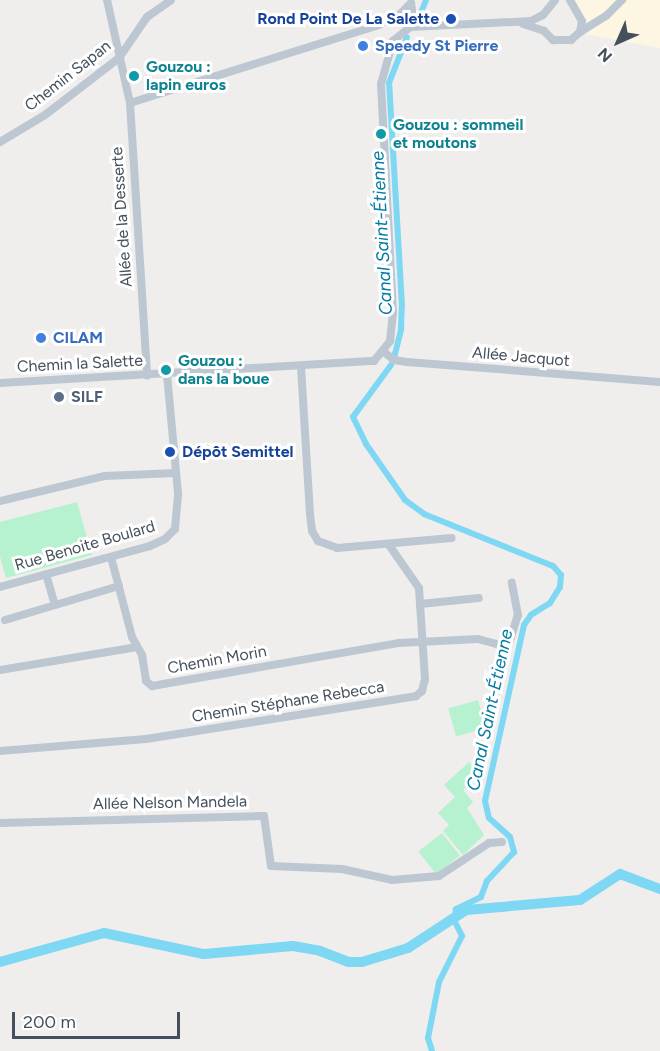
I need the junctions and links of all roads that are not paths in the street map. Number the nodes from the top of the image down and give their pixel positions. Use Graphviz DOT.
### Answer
graph roads {
  1 [pos="107,0"];
  2 [pos="171,0"];
  3 [pos="622,0"];
  4 [pos="412,1"];
  5 [pos="554,2"];
  6 [pos="572,3"];
  7 [pos="543,15"];
  8 [pos="580,15"];
  9 [pos="599,21"];
  10 [pos="400,23"];
  11 [pos="522,23"];
  12 [pos="422,26"];
  13 [pos="544,31"];
  14 [pos="580,32"];
  15 [pos="119,58"];
  16 [pos="130,103"];
  17 [pos="0,142"];
  18 [pos="384,352"];
  19 [pos="301,367"];
  20 [pos="167,374"];
  21 [pos="147,375"];
  22 [pos="660,382"];
  23 [pos="0,383"];
  24 [pos="176,473"];
  25 [pos="0,501"];
  26 [pos="452,538"];
  27 [pos="389,545"];
  28 [pos="111,557"];
  29 [pos="46,574"];
  30 [pos="512,583"];
  31 [pos="119,586"];
  32 [pos="0,587"];
  33 [pos="479,598"];
  34 [pos="420,604"];
  35 [pos="55,605"];
  36 [pos="5,620"];
  37 [pos="422,641"];
  38 [pos="137,646"];
  39 [pos="0,670"];
  40 [pos="0,751"];
  41 [pos="0,823"];
  42 [pos="502,842"];
  1 -- 15 [label="street, Allée de la Desserte"];
  2 -- 15 [label="street, Chemin Sapan"];
  3 -- 9 [label="street"];
  4 -- 10 [label="street"];
  4 -- 12 [label="street"];
  5 -- 6 [label="street"];
  5 -- 7 [label="street"];
  6 -- 8 [label="street"];
  7 -- 11 [label="street"];
  7 -- 13 [label="street"];
  8 -- 9 [label="street"];
  8 -- 14 [label="street"];
  9 -- 14 [label="street"];
  10 -- 12 [label="street"];
  10 -- 16 [label="street"];
  10 -- 18 [label="street"];
  11 -- 12 [label="street"];
  11 -- 13 [label="street"];
  13 -- 14 [label="street"];
  15 -- 16 [label="street, Allée de la Desserte"];
  15 -- 17 [label="street, Chemin Sapan"];
  16 -- 21 [label="street, Allée de la Desserte"];
  18 -- 19 [label="street, Chemin la Salette"];
  18 -- 22 [label="street, Allée Jacquot"];
  19 -- 20 [label="street, Chemin la Salette"];
  19 -- 27 [label="street"];
  20 -- 21 [label="street, Chemin la Salette"];
  20 -- 24 [label="street"];
  21 -- 23 [label="street, Chemin la Salette"];
  24 -- 25 [label="street"];
  24 -- 28 [label="street, Rue Benoite Boulard"];
  26 -- 27 [label="street"];
  27 -- 34 [label="street, Chemin Stéphane Rebecca"];
  28 -- 29 [label="street, Rue Benoite Boulard"];
  28 -- 31 [label="street, Chemin Morin"];
  29 -- 32 [label="street, Rue Benoite Boulard"];
  29 -- 35 [label="street"];
  30 -- 37 [label="street"];
  31 -- 35 [label="street"];
  31 -- 38 [label="street, Chemin Morin"];
  33 -- 34 [label="street"];
  34 -- 37 [label="street, Chemin Stéphane Rebecca"];
  35 -- 36 [label="street"];
  37 -- 38 [label="street, Chemin Morin"];
  37 -- 40 [label="street, Chemin Stéphane Rebecca"];
  38 -- 39 [label="street"];
  41 -- 42 [label="street, Allée Nelson Mandela"];
}
